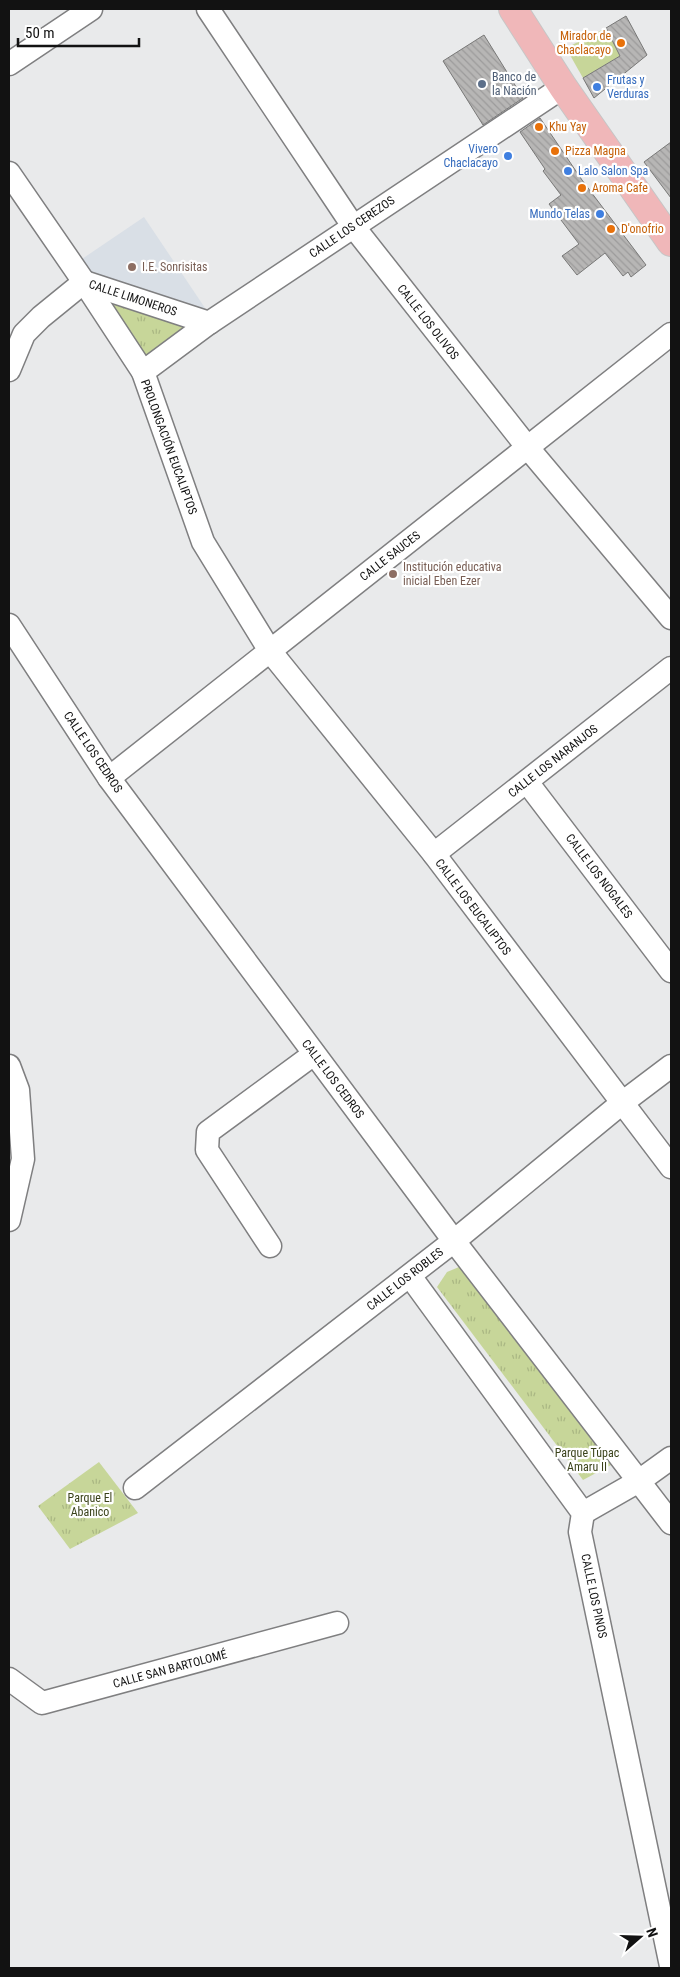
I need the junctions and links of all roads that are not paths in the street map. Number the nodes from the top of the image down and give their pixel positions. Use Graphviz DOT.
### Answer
graph roads {
  1 [pos="91,9"];
  2 [pos="208,9"];
  3 [pos="513,9"];
  4 [pos="9,64"];
  5 [pos="563,87"];
  6 [pos="9,173"];
  7 [pos="353,226"];
  8 [pos="671,240"];
  9 [pos="84,282"];
  10 [pos="209,323"];
  11 [pos="671,334"];
  12 [pos="9,370"];
  13 [pos="143,372"];
  14 [pos="528,448"];
  15 [pos="671,618"];
  16 [pos="9,625"];
  17 [pos="270,651"];
  18 [pos="671,668"];
  19 [pos="109,778"];
  20 [pos="527,782"];
  21 [pos="434,854"];
  22 [pos="671,970"];
  23 [pos="314,1054"];
  24 [pos="9,1066"];
  25 [pos="671,1066"];
  26 [pos="622,1103"];
  27 [pos="671,1167"];
  28 [pos="9,1220"];
  29 [pos="454,1242"];
  30 [pos="270,1246"];
  31 [pos="410,1276"];
  32 [pos="671,1458"];
  33 [pos="639,1481"];
  34 [pos="135,1488"];
  35 [pos="583,1513"];
  36 [pos="671,1522"];
  37 [pos="337,1623"];
  38 [pos="9,1679"];
  39 [pos="671,1966"];
  1 -- 4 [label="street"];
  2 -- 7 [label="street, CALLE LOS OLIVOS"];
  3 -- 5 [label="highway"];
  5 -- 7 [label="street, CALLE LOS CEREZOS"];
  5 -- 8 [label="highway"];
  6 -- 9 [label="street, PROLONGACIÓN EUCALIPTOS"];
  7 -- 10 [label="street, CALLE LOS CEREZOS"];
  7 -- 14 [label="street, CALLE LOS OLIVOS"];
  9 -- 10 [label="street, CALLE LIMONEROS"];
  9 -- 12 [label="street, CALLE LIMONEROS"];
  9 -- 13 [label="street, PROLONGACIÓN EUCALIPTOS"];
  10 -- 13 [label="street, CALLE LOS CEREZOS"];
  11 -- 14 [label="street, CALLE SAUCES"];
  13 -- 17 [label="street, PROLONGACIÓN EUCALIPTOS"];
  14 -- 15 [label="street, CALLE LOS OLIVOS"];
  14 -- 17 [label="street, CALLE SAUCES"];
  16 -- 19 [label="street, CALLE LOS CEDROS"];
  17 -- 19 [label="street, CALLE SAUCES"];
  17 -- 21 [label="street, CALLE LOS EUCALIPTOS"];
  18 -- 20 [label="street, CALLE LOS NARANJOS"];
  19 -- 23 [label="street, CALLE LOS CEDROS"];
  20 -- 21 [label="street, CALLE LOS NARANJOS"];
  20 -- 22 [label="street, CALLE LOS NOGALES"];
  21 -- 26 [label="street, CALLE LOS EUCALIPTOS"];
  23 -- 29 [label="street, CALLE LOS CEDROS"];
  23 -- 30 [label="street"];
  24 -- 28 [label="street"];
  25 -- 26 [label="street, CALLE LOS ROBLES"];
  26 -- 27 [label="street, CALLE LOS EUCALIPTOS"];
  26 -- 29 [label="street, CALLE LOS ROBLES"];
  29 -- 31 [label="street, CALLE LOS ROBLES"];
  29 -- 33 [label="street, CALLE LOS CEDROS"];
  31 -- 34 [label="street, CALLE LOS ROBLES"];
  31 -- 35 [label="street"];
  32 -- 33 [label="street"];
  33 -- 35 [label="street"];
  33 -- 36 [label="street, CALLE LOS CEDROS"];
  35 -- 39 [label="street, CALLE LOS PINOS"];
  37 -- 38 [label="street, CALLE SAN BARTOLOMÉ"];
}
